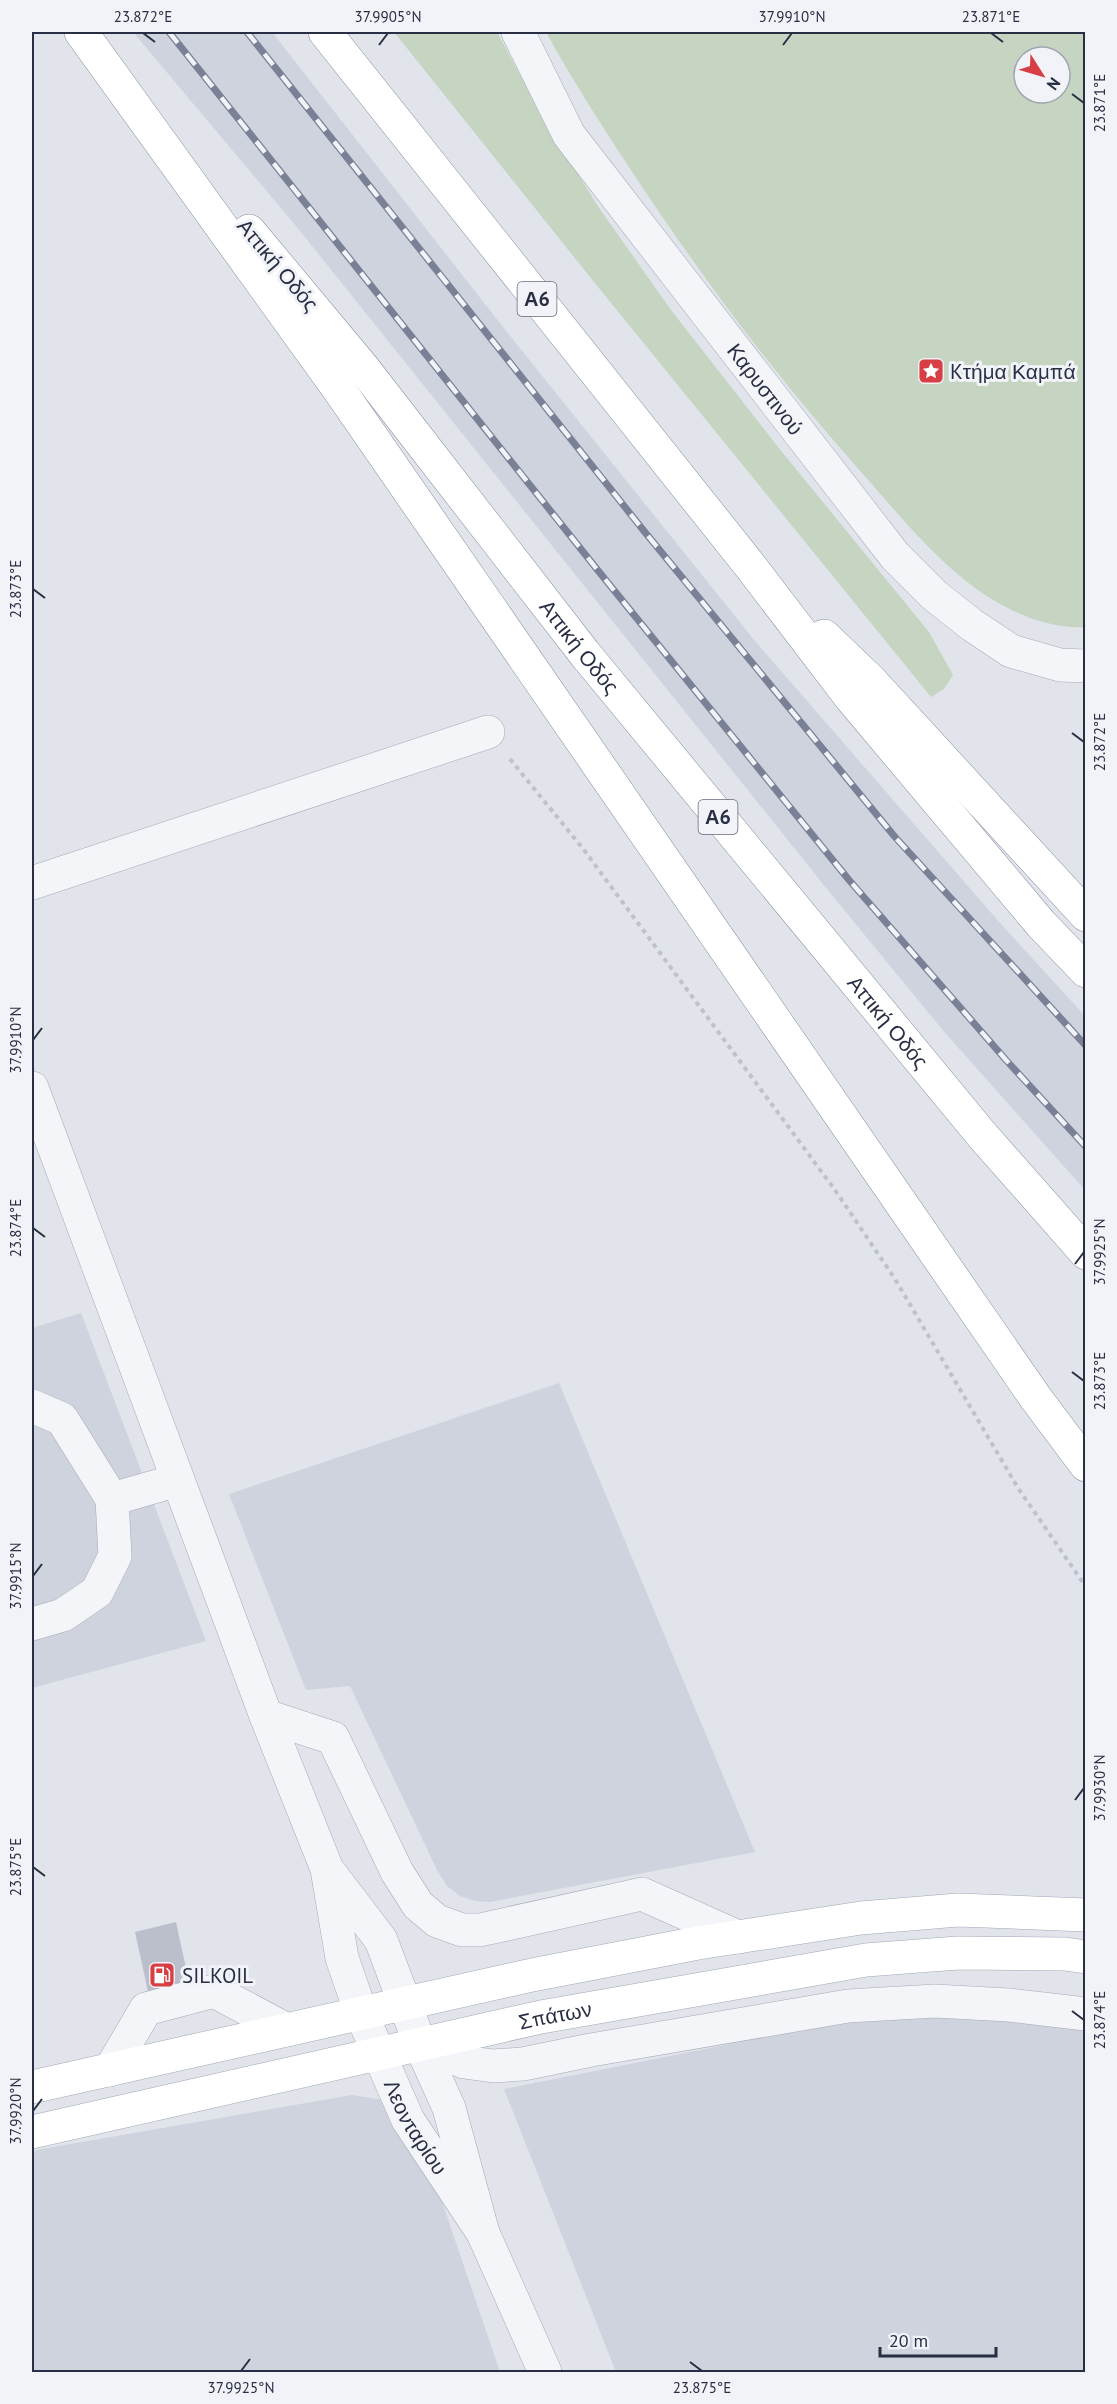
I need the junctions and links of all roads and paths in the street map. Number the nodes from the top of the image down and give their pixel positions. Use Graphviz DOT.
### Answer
graph roads {
  1 [pos="82,32"];
  2 [pos="325,32"];
  3 [pos="518,32"];
  4 [pos="751,567"];
  5 [pos="1086,666"];
  6 [pos="488,732"];
  7 [pos="32,883"];
  8 [pos="1086,915"];
  9 [pos="1086,971"];
  10 [pos="32,1088"];
  11 [pos="1086,1253"];
  12 [pos="32,1406"];
  13 [pos="1086,1465"];
  14 [pos="178,1479"];
  15 [pos="112,1499"];
  16 [pos="1086,1587"];
  17 [pos="32,1624"];
  18 [pos="266,1716"];
  19 [pos="327,1869"];
  20 [pos="1086,1915"];
  21 [pos="738,1937"];
  22 [pos="1086,1957"];
  23 [pos="405,2004"];
  24 [pos="361,2013"];
  25 [pos="1086,2014"];
  26 [pos="287,2030"];
  27 [pos="420,2044"];
  28 [pos="379,2053"];
  29 [pos="110,2070"];
  30 [pos="32,2087"];
  31 [pos="32,2132"];
  32 [pos="483,2233"];
  33 [pos="545,2373"];
  1 -- 11 [label="main road, Αττική Οδός / Α6"];
  1 -- 13 [label="main road"];
  2 -- 4 [label="main road, Α6"];
  3 -- 5 [label="street, Καρυστινού"];
  4 -- 8 [label="main road"];
  4 -- 9 [label="main road, Α6"];
  6 -- 7 [label="street"];
  6 -- 16 [label="path"];
  10 -- 14 [label="street"];
  12 -- 15 [label="street"];
  14 -- 15 [label="street"];
  14 -- 18 [label="street"];
  15 -- 17 [label="street"];
  18 -- 19 [label="street"];
  18 -- 21 [label="street"];
  19 -- 23 [label="street, Λεονταρίου"];
  19 -- 24 [label="street, Λεονταρίου"];
  20 -- 21 [label="main road, Σπάτων"];
  21 -- 23 [label="main road, Σπάτων"];
  22 -- 27 [label="main road, Σπάτων"];
  23 -- 24 [label="main road, Σπάτων"];
  23 -- 27 [label="street, Λεονταρίου"];
  24 -- 26 [label="main road, Σπάτων"];
  24 -- 28 [label="street, Λεονταρίου"];
  25 -- 27 [label="street"];
  26 -- 29 [label="main road, Σπάτων"];
  26 -- 29 [label="street"];
  27 -- 28 [label="main road, Σπάτων"];
  27 -- 32 [label="street, Λεονταρίου"];
  28 -- 31 [label="main road, Σπάτων"];
  28 -- 32 [label="street, Λεονταρίου"];
  29 -- 30 [label="main road, Σπάτων"];
  32 -- 33 [label="street, Λεονταρίου"];
}
